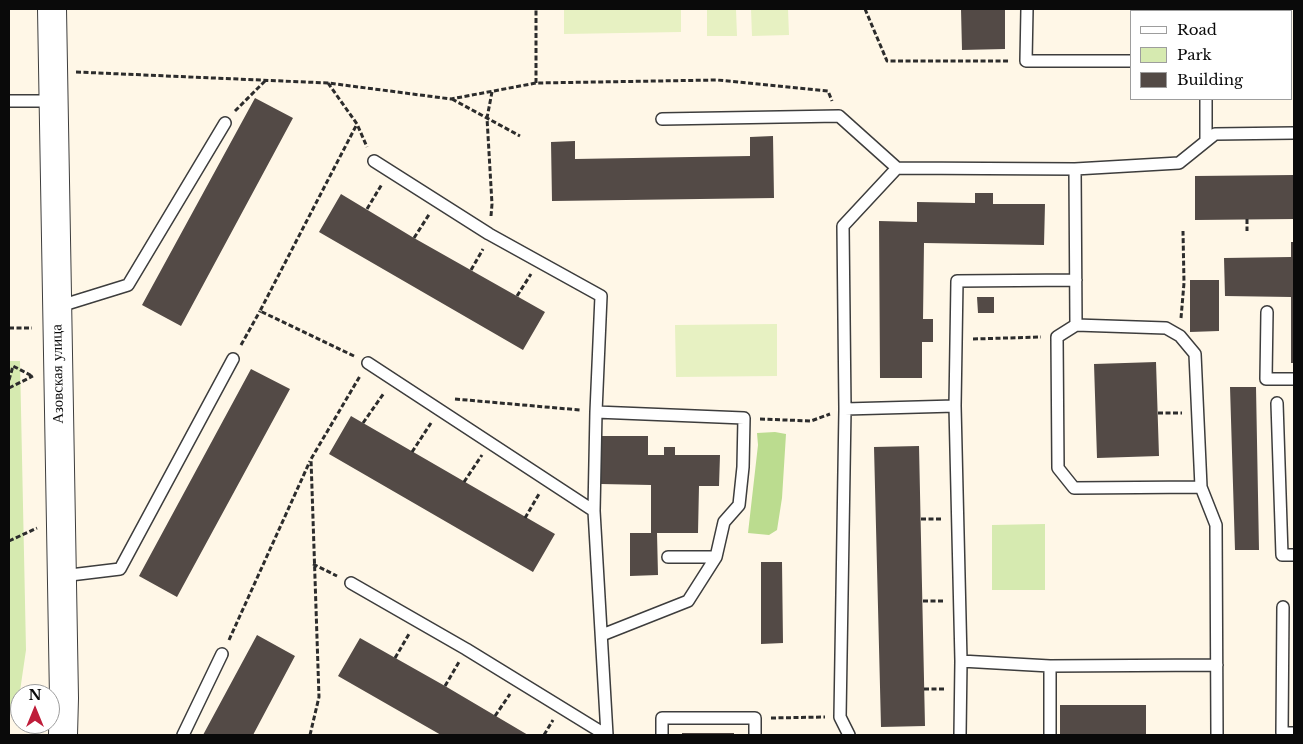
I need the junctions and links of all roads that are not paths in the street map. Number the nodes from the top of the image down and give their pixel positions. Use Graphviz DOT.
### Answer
graph roads {
  1 [pos="52,9"];
  2 [pos="1027,9"];
  3 [pos="1130,61"];
  4 [pos="1206,100"];
  5 [pos="9,101"];
  6 [pos="53,101"];
  7 [pos="662,119"];
  8 [pos="225,123"];
  9 [pos="1294,133"];
  10 [pos="1206,141"];
  11 [pos="374,161"];
  12 [pos="897,168"];
  13 [pos="1076,169"];
  14 [pos="1076,280"];
  15 [pos="57,307"];
  16 [pos="1267,312"];
  17 [pos="1076,325"];
  18 [pos="233,359"];
  19 [pos="368,363"];
  20 [pos="1294,379"];
  21 [pos="1277,403"];
  22 [pos="955,406"];
  23 [pos="845,409"];
  24 [pos="596,412"];
  25 [pos="1201,487"];
  26 [pos="594,511"];
  27 [pos="1294,555"];
  28 [pos="668,557"];
  29 [pos="716,557"];
  30 [pos="62,576"];
  31 [pos="350,583"];
  32 [pos="1283,607"];
  33 [pos="602,635"];
  34 [pos="222,654"];
  35 [pos="961,661"];
  36 [pos="1217,665"];
  37 [pos="1050,666"];
  38 [pos="64,698"];
  39 [pos="1294,733"];
  40 [pos="46,735"];
  41 [pos="63,735"];
  42 [pos="184,735"];
  43 [pos="607,735"];
  44 [pos="662,735"];
  45 [pos="755,735"];
  46 [pos="849,735"];
  47 [pos="960,735"];
  48 [pos="1050,735"];
  49 [pos="1217,735"];
  1 -- 6 [label="street, Азовская улица"];
  2 -- 3 [label="lane"];
  4 -- 10 [label="lane"];
  5 -- 6 [label="lane"];
  6 -- 15 [label="street, Азовская улица"];
  7 -- 12 [label="lane"];
  8 -- 15 [label="lane"];
  9 -- 10 [label="lane"];
  10 -- 13 [label="lane"];
  11 -- 24 [label="lane"];
  12 -- 13 [label="lane"];
  12 -- 23 [label="lane"];
  13 -- 14 [label="lane"];
  14 -- 17 [label="lane"];
  14 -- 22 [label="lane"];
  15 -- 30 [label="street, Азовская улица"];
  16 -- 20 [label="lane"];
  17 -- 25 [label="lane"];
  17 -- 25 [label="lane"];
  18 -- 30 [label="lane"];
  19 -- 26 [label="lane"];
  21 -- 27 [label="lane"];
  22 -- 23 [label="lane"];
  22 -- 35 [label="lane"];
  23 -- 46 [label="lane"];
  24 -- 26 [label="lane"];
  24 -- 29 [label="lane"];
  25 -- 36 [label="lane"];
  26 -- 33 [label="lane"];
  28 -- 29 [label="lane"];
  29 -- 33 [label="lane"];
  30 -- 38 [label="street, Азовская улица"];
  31 -- 43 [label="lane"];
  32 -- 39 [label="lane"];
  33 -- 43 [label="lane"];
  34 -- 42 [label="lane"];
  35 -- 37 [label="lane"];
  35 -- 47 [label="lane"];
  36 -- 37 [label="lane"];
  36 -- 49 [label="lane"];
  37 -- 48 [label="lane"];
  38 -- 40 [label="street, Азовская улица"];
  38 -- 41 [label="street"];
  44 -- 45 [label="lane"];
}
